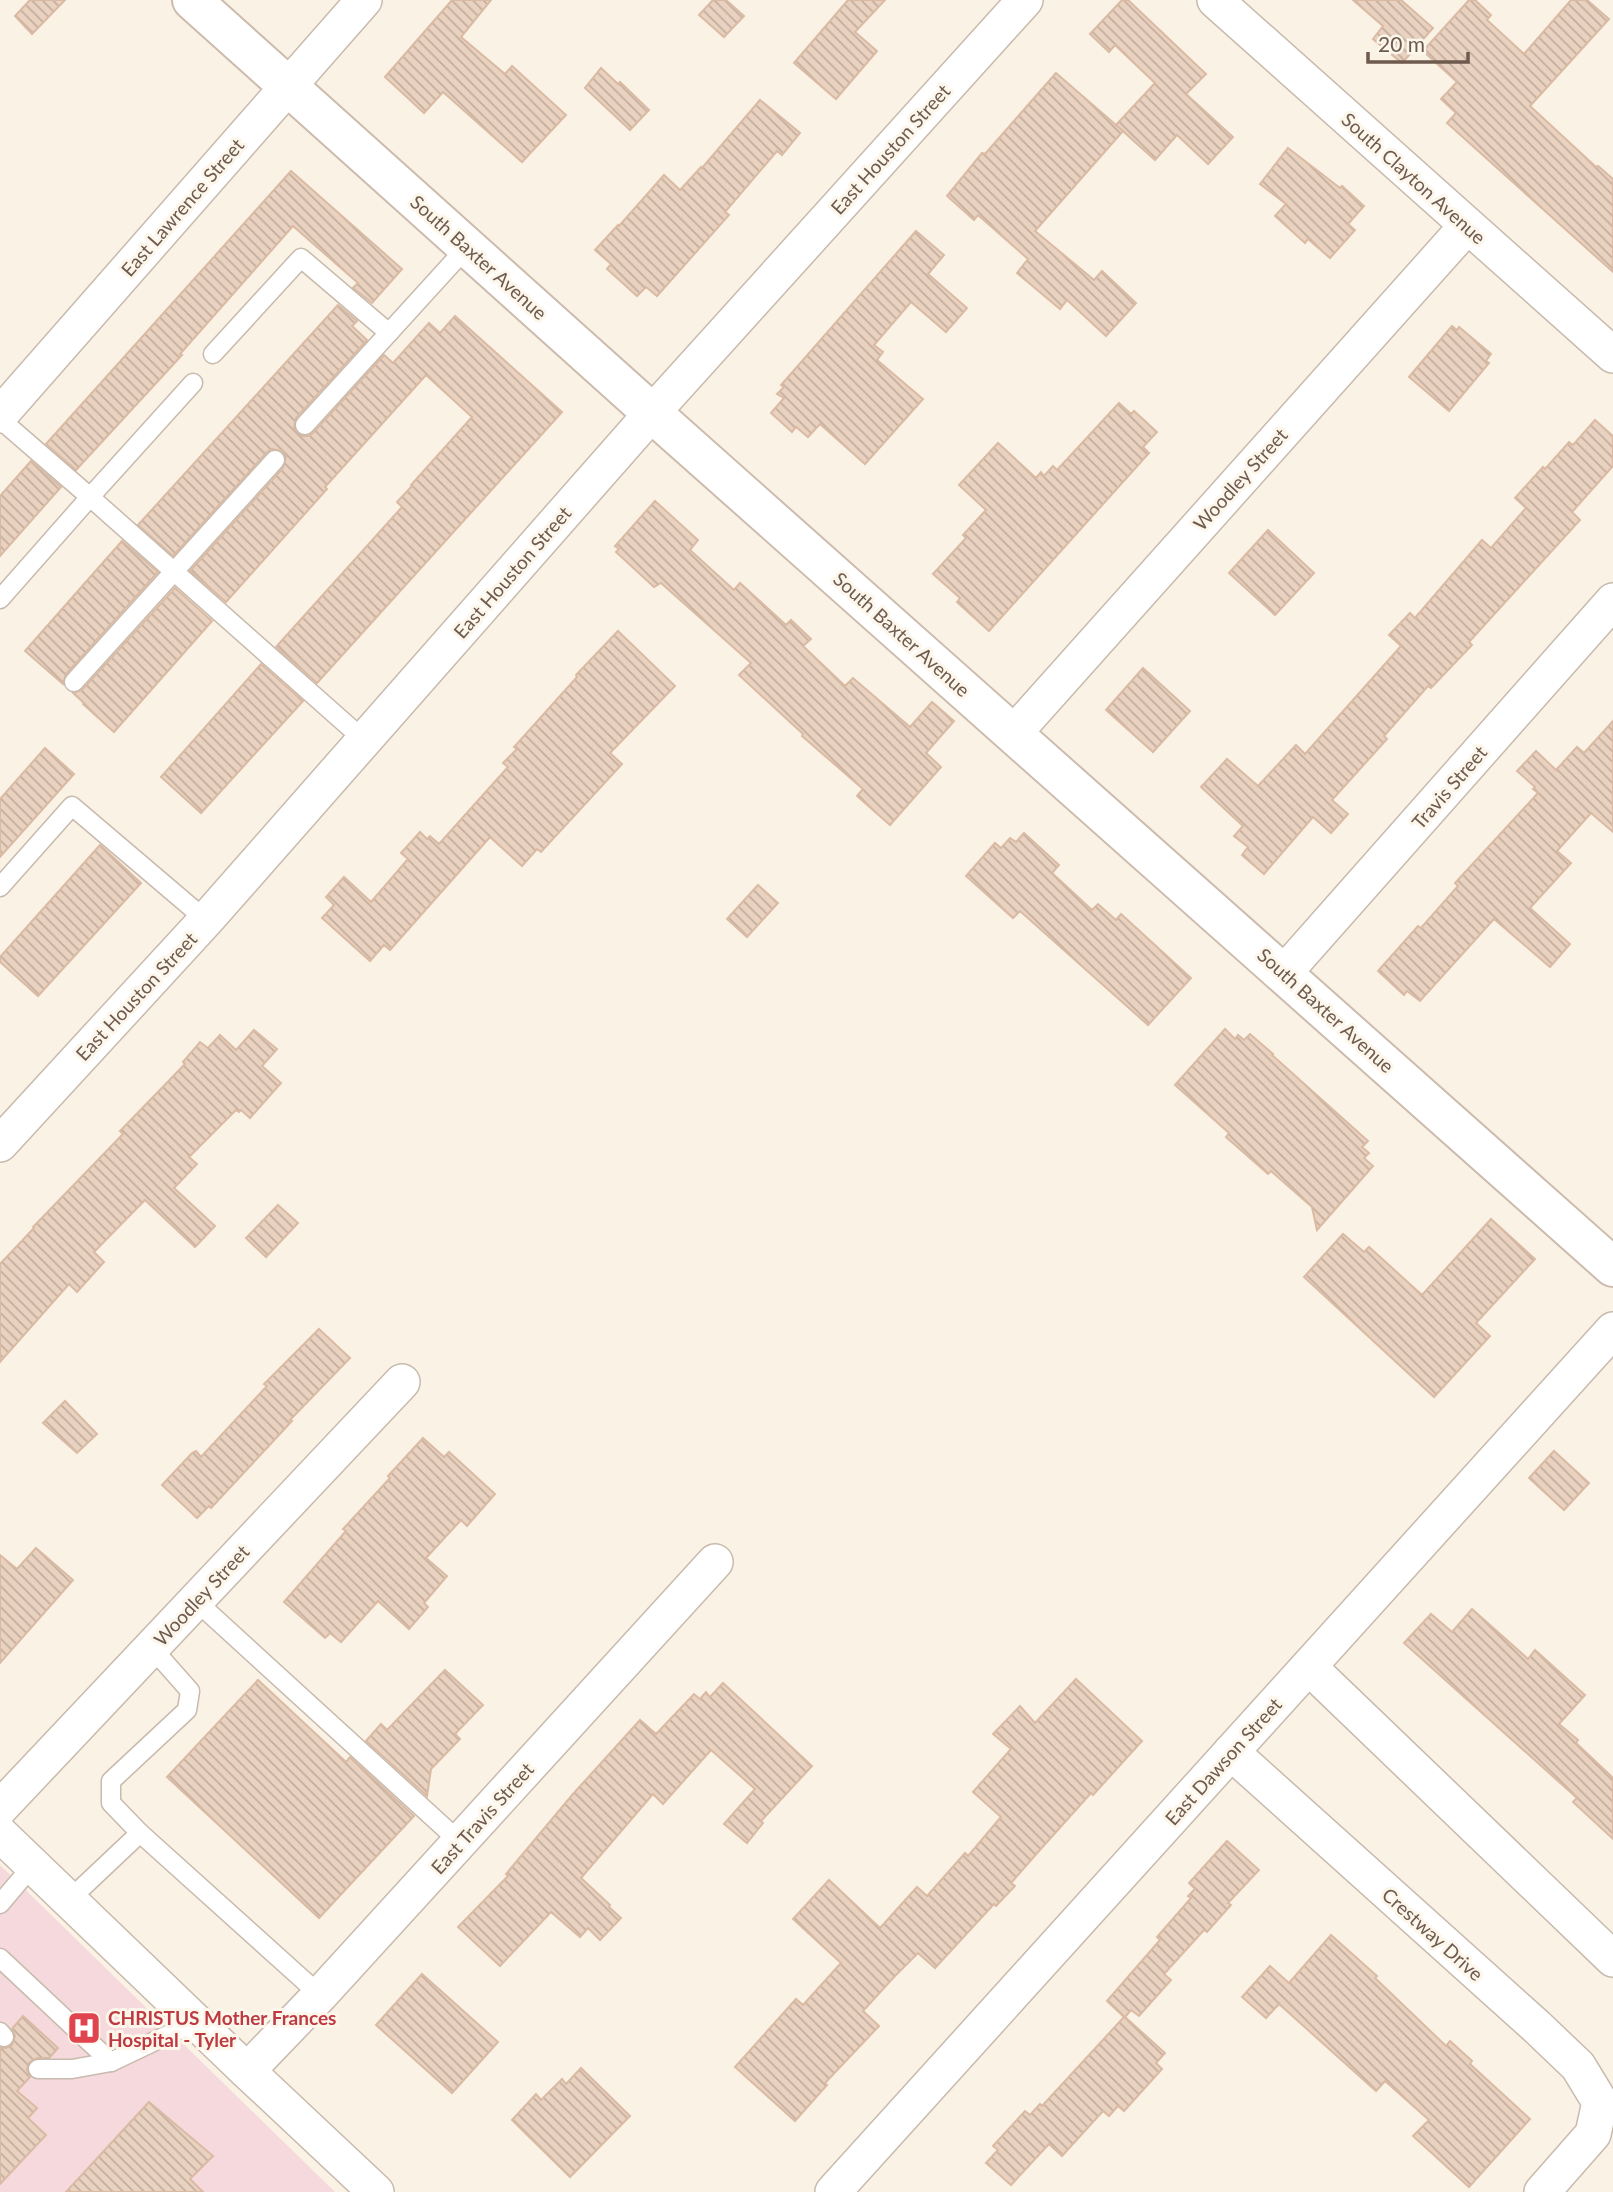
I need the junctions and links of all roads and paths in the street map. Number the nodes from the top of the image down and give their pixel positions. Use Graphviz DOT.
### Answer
graph roads {
  1 [pos="192,0"];
  2 [pos="364,0"];
  3 [pos="1026,0"];
  4 [pos="1215,0"];
  5 [pos="288,86"];
  6 [pos="1466,226"];
  7 [pos="467,247"];
  8 [pos="389,333"];
  9 [pos="213,354"];
  10 [pos="1613,355"];
  11 [pos="193,383"];
  12 [pos="652,413"];
  13 [pos="0,417"];
  14 [pos="305,425"];
  15 [pos="275,460"];
  16 [pos="90,498"];
  17 [pos="175,572"];
  18 [pos="0,599"];
  19 [pos="1613,601"];
  20 [pos="74,682"];
  21 [pos="1014,733"];
  22 [pos="364,740"];
  23 [pos="0,887"];
  24 [pos="206,920"];
  25 [pos="1284,973"];
  26 [pos="0,1144"];
  27 [pos="1613,1267"];
  28 [pos="1613,1330"];
  29 [pos="402,1382"];
  30 [pos="715,1562"];
  31 [pos="196,1601"];
  32 [pos="152,1648"];
  33 [pos="1309,1667"];
  34 [pos="1231,1752"];
  35 [pos="0,1808"];
  36 [pos="140,1833"];
  37 [pos="0,1834"];
  38 [pos="460,1842"];
  39 [pos="33,1865"];
  40 [pos="69,1900"];
  41 [pos="0,1904"];
  42 [pos="0,1958"];
  43 [pos="1613,1959"];
  44 [pos="320,1995"];
  45 [pos="195,2022"];
  46 [pos="111,2062"];
  47 [pos="38,2069"];
  48 [pos="247,2071"];
  49 [pos="376,2192"];
  50 [pos="833,2192"];
  51 [pos="1542,2192"];
  1 -- 5 [label="street, South Baxter Avenue"];
  2 -- 5 [label="street, East Lawrence Street"];
  3 -- 12 [label="street, East Houston Street"];
  4 -- 6 [label="street, South Clayton Avenue"];
  5 -- 7 [label="street, South Baxter Avenue"];
  5 -- 13 [label="street, East Lawrence Street"];
  6 -- 10 [label="street, South Clayton Avenue"];
  6 -- 21 [label="street, Woodley Street"];
  7 -- 8 [label="lane"];
  7 -- 12 [label="street, South Baxter Avenue"];
  8 -- 9 [label="lane"];
  8 -- 14 [label="lane"];
  11 -- 16 [label="lane"];
  12 -- 21 [label="street, South Baxter Avenue"];
  12 -- 22 [label="street, East Houston Street"];
  13 -- 16 [label="lane"];
  15 -- 17 [label="lane"];
  16 -- 17 [label="lane"];
  16 -- 18 [label="lane"];
  17 -- 20 [label="lane"];
  17 -- 22 [label="lane"];
  19 -- 25 [label="street, Travis Street"];
  21 -- 25 [label="street, South Baxter Avenue"];
  22 -- 24 [label="street, East Houston Street"];
  23 -- 24 [label="lane"];
  24 -- 26 [label="street, East Houston Street"];
  25 -- 27 [label="street, South Baxter Avenue"];
  28 -- 33 [label="street, East Dawson Street"];
  29 -- 31 [label="street, Woodley Street"];
  30 -- 38 [label="street, East Travis Street"];
  31 -- 32 [label="street, Woodley Street"];
  31 -- 38 [label="lane"];
  32 -- 35 [label="street, Woodley Street"];
  32 -- 36 [label="lane"];
  33 -- 34 [label="street, East Dawson Street"];
  33 -- 43 [label="street"];
  34 -- 50 [label="street, East Dawson Street"];
  34 -- 51 [label="street, Crestway Drive"];
  36 -- 40 [label="lane"];
  36 -- 44 [label="lane"];
  37 -- 39 [label="street"];
  38 -- 44 [label="street, East Travis Street"];
  39 -- 40 [label="street"];
  39 -- 41 [label="lane"];
  40 -- 45 [label="street"];
  42 -- 46 [label="lane"];
  44 -- 48 [label="street, East Travis Street"];
  45 -- 46 [label="lane"];
  45 -- 48 [label="street"];
  46 -- 47 [label="lane"];
  48 -- 49 [label="street"];
}
